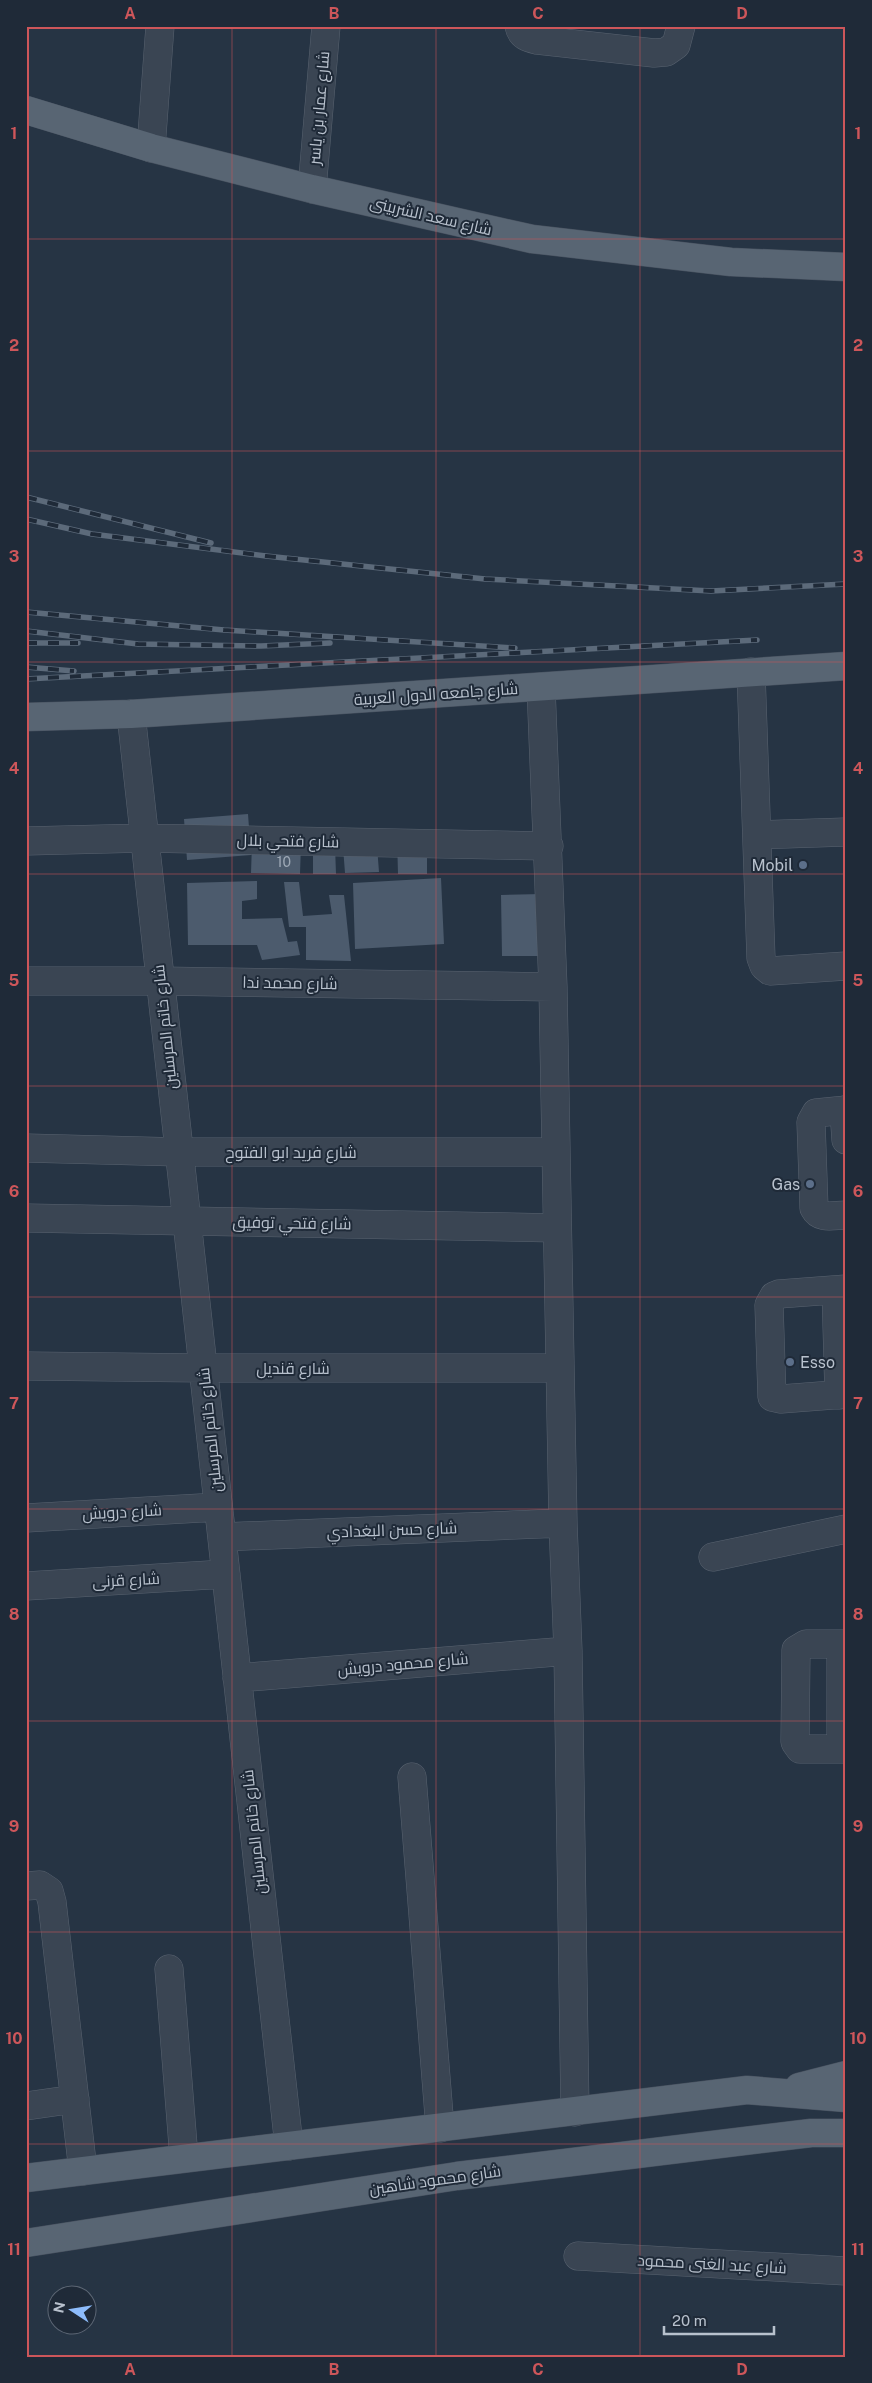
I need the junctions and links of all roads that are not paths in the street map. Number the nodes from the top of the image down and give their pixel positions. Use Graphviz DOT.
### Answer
graph roads {
  1 [pos="160,26"];
  2 [pos="326,26"];
  3 [pos="681,26"];
  4 [pos="528,33"];
  5 [pos="26,110"];
  6 [pos="150,148"];
  7 [pos="312,189"];
  8 [pos="846,267"];
  9 [pos="846,666"];
  10 [pos="751,672"];
  11 [pos="541,687"];
  12 [pos="131,714"];
  13 [pos="26,717"];
  14 [pos="846,832"];
  15 [pos="757,835"];
  16 [pos="144,838"];
  17 [pos="26,841"];
  18 [pos="549,846"];
  19 [pos="846,966"];
  20 [pos="26,981"];
  21 [pos="160,981"];
  22 [pos="553,987"];
  23 [pos="845,1110"];
  24 [pos="846,1140"];
  25 [pos="26,1148"];
  26 [pos="179,1152"];
  27 [pos="555,1152"];
  28 [pos="846,1215"];
  29 [pos="26,1218"];
  30 [pos="187,1222"];
  31 [pos="557,1228"];
  32 [pos="841,1290"];
  33 [pos="26,1366"];
  34 [pos="203,1368"];
  35 [pos="560,1368"];
  36 [pos="842,1394"];
  37 [pos="218,1507"];
  38 [pos="26,1518"];
  39 [pos="563,1523"];
  40 [pos="846,1528"];
  41 [pos="222,1537"];
  42 [pos="713,1557"];
  43 [pos="226,1574"];
  44 [pos="26,1586"];
  45 [pos="843,1644"];
  46 [pos="568,1651"];
  47 [pos="238,1678"];
  48 [pos="843,1749"];
  49 [pos="412,1777"];
  50 [pos="26,1886"];
  51 [pos="169,1969"];
  52 [pos="846,2075"];
  53 [pos="781,2092"];
  54 [pos="846,2098"];
  55 [pos="75,2099"];
  56 [pos="26,2106"];
  57 [pos="575,2112"];
  58 [pos="440,2128"];
  59 [pos="846,2133"];
  60 [pos="289,2146"];
  61 [pos="184,2158"];
  62 [pos="82,2171"];
  63 [pos="26,2178"];
  64 [pos="26,2243"];
  65 [pos="578,2256"];
  66 [pos="846,2271"];
  1 -- 6 [label="street"];
  2 -- 7 [label="street, شارع عمار بن ياسر"];
  3 -- 4 [label="street"];
  5 -- 6 [label="main road, شارع سعد الشربينى"];
  6 -- 7 [label="main road, شارع سعد الشربينى"];
  7 -- 8 [label="main road, شارع سعد الشربينى"];
  9 -- 10 [label="main road, شارع جامعه الدول العربية"];
  10 -- 11 [label="main road, شارع جامعه الدول العربية"];
  10 -- 15 [label="street"];
  11 -- 12 [label="main road, شارع جامعه الدول العربية"];
  11 -- 18 [label="street"];
  12 -- 13 [label="main road, شارع جامعه الدول العربية"];
  12 -- 16 [label="street, شارع خاتم المرسلين"];
  14 -- 15 [label="street"];
  15 -- 19 [label="street"];
  16 -- 17 [label="street, شارع فتحي بلال"];
  16 -- 18 [label="street, شارع فتحي بلال"];
  16 -- 21 [label="street, شارع خاتم المرسلين"];
  18 -- 22 [label="street"];
  20 -- 21 [label="street, شارع محمد ندا"];
  21 -- 22 [label="street, شارع محمد ندا"];
  21 -- 26 [label="street, شارع خاتم المرسلين"];
  22 -- 27 [label="street"];
  23 -- 24 [label="street"];
  23 -- 28 [label="street"];
  25 -- 26 [label="street, شارع فريد ابو الفتوح"];
  26 -- 27 [label="street, شارع فريد ابو الفتوح"];
  26 -- 30 [label="street, شارع خاتم المرسلين"];
  27 -- 31 [label="street"];
  29 -- 30 [label="street, شارع فتحي توفيق"];
  30 -- 31 [label="street, شارع فتحي توفيق"];
  30 -- 34 [label="street, شارع خاتم المرسلين"];
  31 -- 35 [label="street"];
  32 -- 36 [label="street"];
  32 -- 36 [label="street"];
  33 -- 34 [label="street, شارع قنديل"];
  34 -- 35 [label="street, شارع قنديل"];
  34 -- 37 [label="street, شارع خاتم المرسلين"];
  35 -- 39 [label="street"];
  37 -- 38 [label="street, شارع درويش"];
  37 -- 41 [label="street, شارع خاتم المرسلين"];
  39 -- 41 [label="street, شارع حسن البغدادي"];
  39 -- 46 [label="street"];
  40 -- 42 [label="street"];
  41 -- 43 [label="street, شارع خاتم المرسلين"];
  43 -- 44 [label="street, شارع قرنى"];
  43 -- 47 [label="street, شارع خاتم المرسلين"];
  45 -- 48 [label="street"];
  45 -- 48 [label="street"];
  46 -- 47 [label="street, شارع محمود درويش"];
  46 -- 57 [label="street"];
  47 -- 60 [label="street, شارع خاتم المرسلين"];
  49 -- 58 [label="street"];
  50 -- 55 [label="street"];
  51 -- 61 [label="street"];
  52 -- 53 [label="main road"];
  53 -- 54 [label="main road"];
  53 -- 57 [label="main road"];
  55 -- 56 [label="street"];
  55 -- 62 [label="street"];
  57 -- 58 [label="main road"];
  58 -- 60 [label="main road"];
  59 -- 64 [label="main road, شارع محمود شاهين"];
  60 -- 61 [label="main road"];
  61 -- 62 [label="main road"];
  62 -- 63 [label="main road"];
  65 -- 66 [label="street, شارع عبد الغنى محمود"];
}
